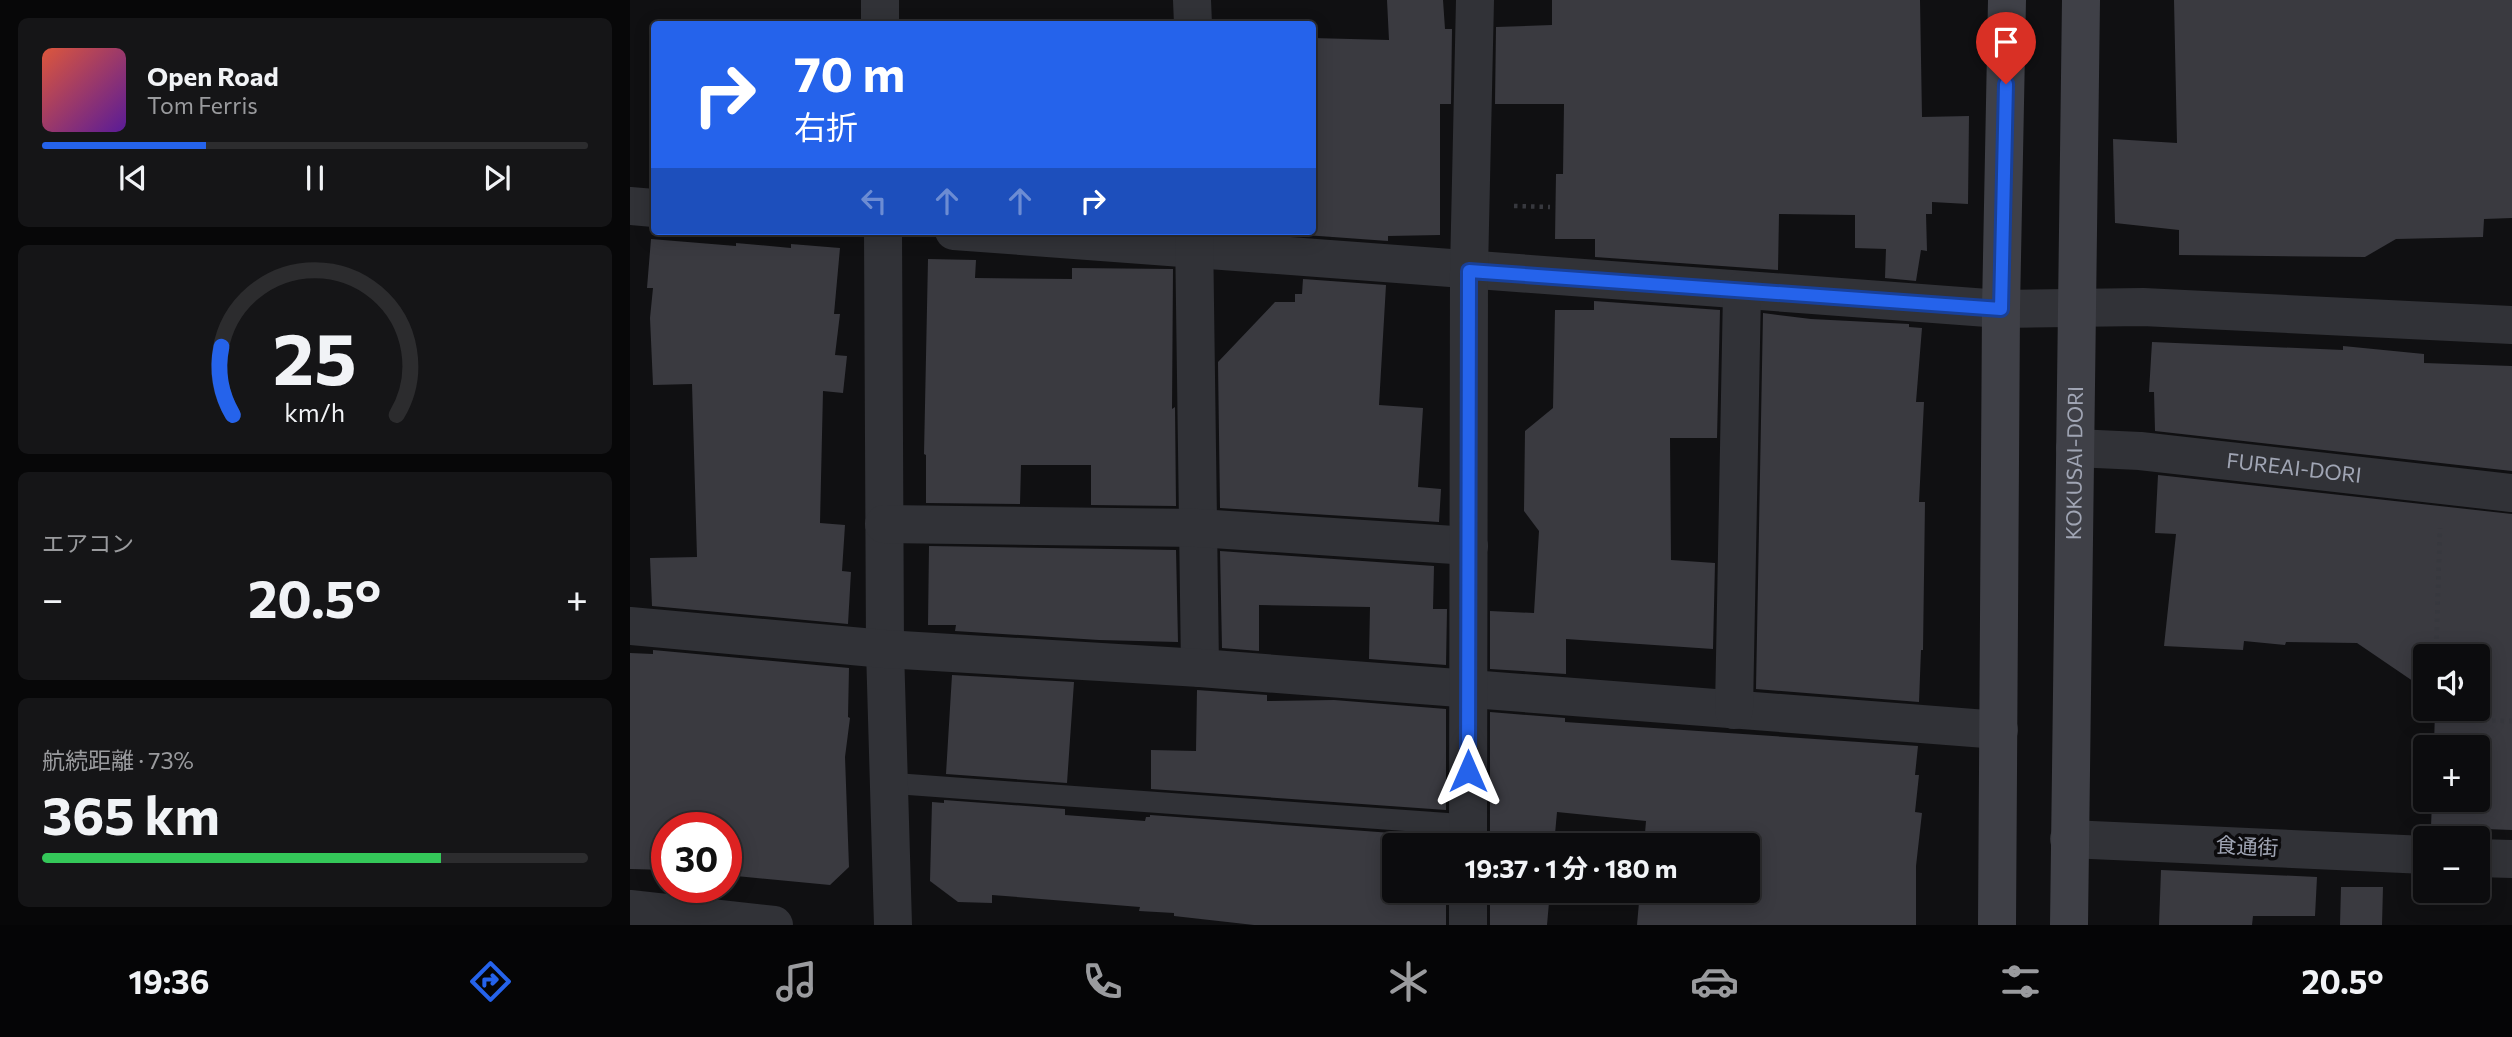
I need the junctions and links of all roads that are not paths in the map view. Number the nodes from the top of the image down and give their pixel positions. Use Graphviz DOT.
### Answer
graph roads {
  1 [pos="880,0"];
  2 [pos="1192,0"];
  3 [pos="1475,0"];
  4 [pos="2007,0"];
  5 [pos="2081,0"];
  6 [pos="880,21"];
  7 [pos="1193,21"];
  8 [pos="630,206"];
  9 [pos="651,208"];
  10 [pos="883,235"];
  11 [pos="1061,235"];
  12 [pos="1194,240"];
  13 [pos="1469,271"];
  14 [pos="1742,291"];
  15 [pos="2078,307"];
  16 [pos="2001,309"];
  17 [pos="2512,325"];
  18 [pos="2076,448"];
  19 [pos="2512,493"];
  20 [pos="884,524"];
  21 [pos="1198,528"];
  22 [pos="1469,546"];
  23 [pos="630,626"];
  24 [pos="885,649"];
  25 [pos="1200,668"];
  26 [pos="1468,690"];
  27 [pos="1734,710"];
  28 [pos="1999,730"];
  29 [pos="888,783"];
  30 [pos="1446,833"];
  31 [pos="1468,833"];
  32 [pos="2069,839"];
  33 [pos="2413,854"];
  34 [pos="2490,858"];
  35 [pos="2512,859"];
  36 [pos="1468,903"];
  37 [pos="630,909"];
  38 [pos="774,925"];
  39 [pos="893,925"];
  40 [pos="1468,925"];
  41 [pos="1997,925"];
  42 [pos="2070,925"];
  1 -- 6 [label="street"];
  2 -- 7 [label="street"];
  3 -- 13 [label="street"];
  4 -- 16 [label="main road"];
  5 -- 15 [label="main road, KOKUSAI-DORI"];
  8 -- 9 [label="street"];
  10 -- 20 [label="street"];
  11 -- 12 [label="street"];
  12 -- 13 [label="street"];
  12 -- 21 [label="street"];
  13 -- 14 [label="street"];
  13 -- 22 [label="street"];
  14 -- 16 [label="street"];
  14 -- 27 [label="street"];
  15 -- 16 [label="street"];
  15 -- 17 [label="street"];
  15 -- 18 [label="main road, KOKUSAI-DORI"];
  16 -- 28 [label="main road"];
  18 -- 19 [label="street, FUREAI-DORI"];
  18 -- 32 [label="main road, KOKUSAI-DORI"];
  20 -- 21 [label="street"];
  20 -- 24 [label="street"];
  21 -- 22 [label="street"];
  21 -- 25 [label="street"];
  22 -- 26 [label="street"];
  23 -- 24 [label="street"];
  24 -- 25 [label="street"];
  24 -- 29 [label="street"];
  25 -- 26 [label="street"];
  26 -- 27 [label="street"];
  26 -- 31 [label="street"];
  27 -- 28 [label="street"];
  28 -- 41 [label="main road"];
  29 -- 30 [label="lane"];
  29 -- 39 [label="street"];
  32 -- 33 [label="street, 食通街"];
  32 -- 42 [label="main road, KOKUSAI-DORI"];
  34 -- 35 [label="street"];
  36 -- 40 [label="street"];
  37 -- 38 [label="street"];
}
